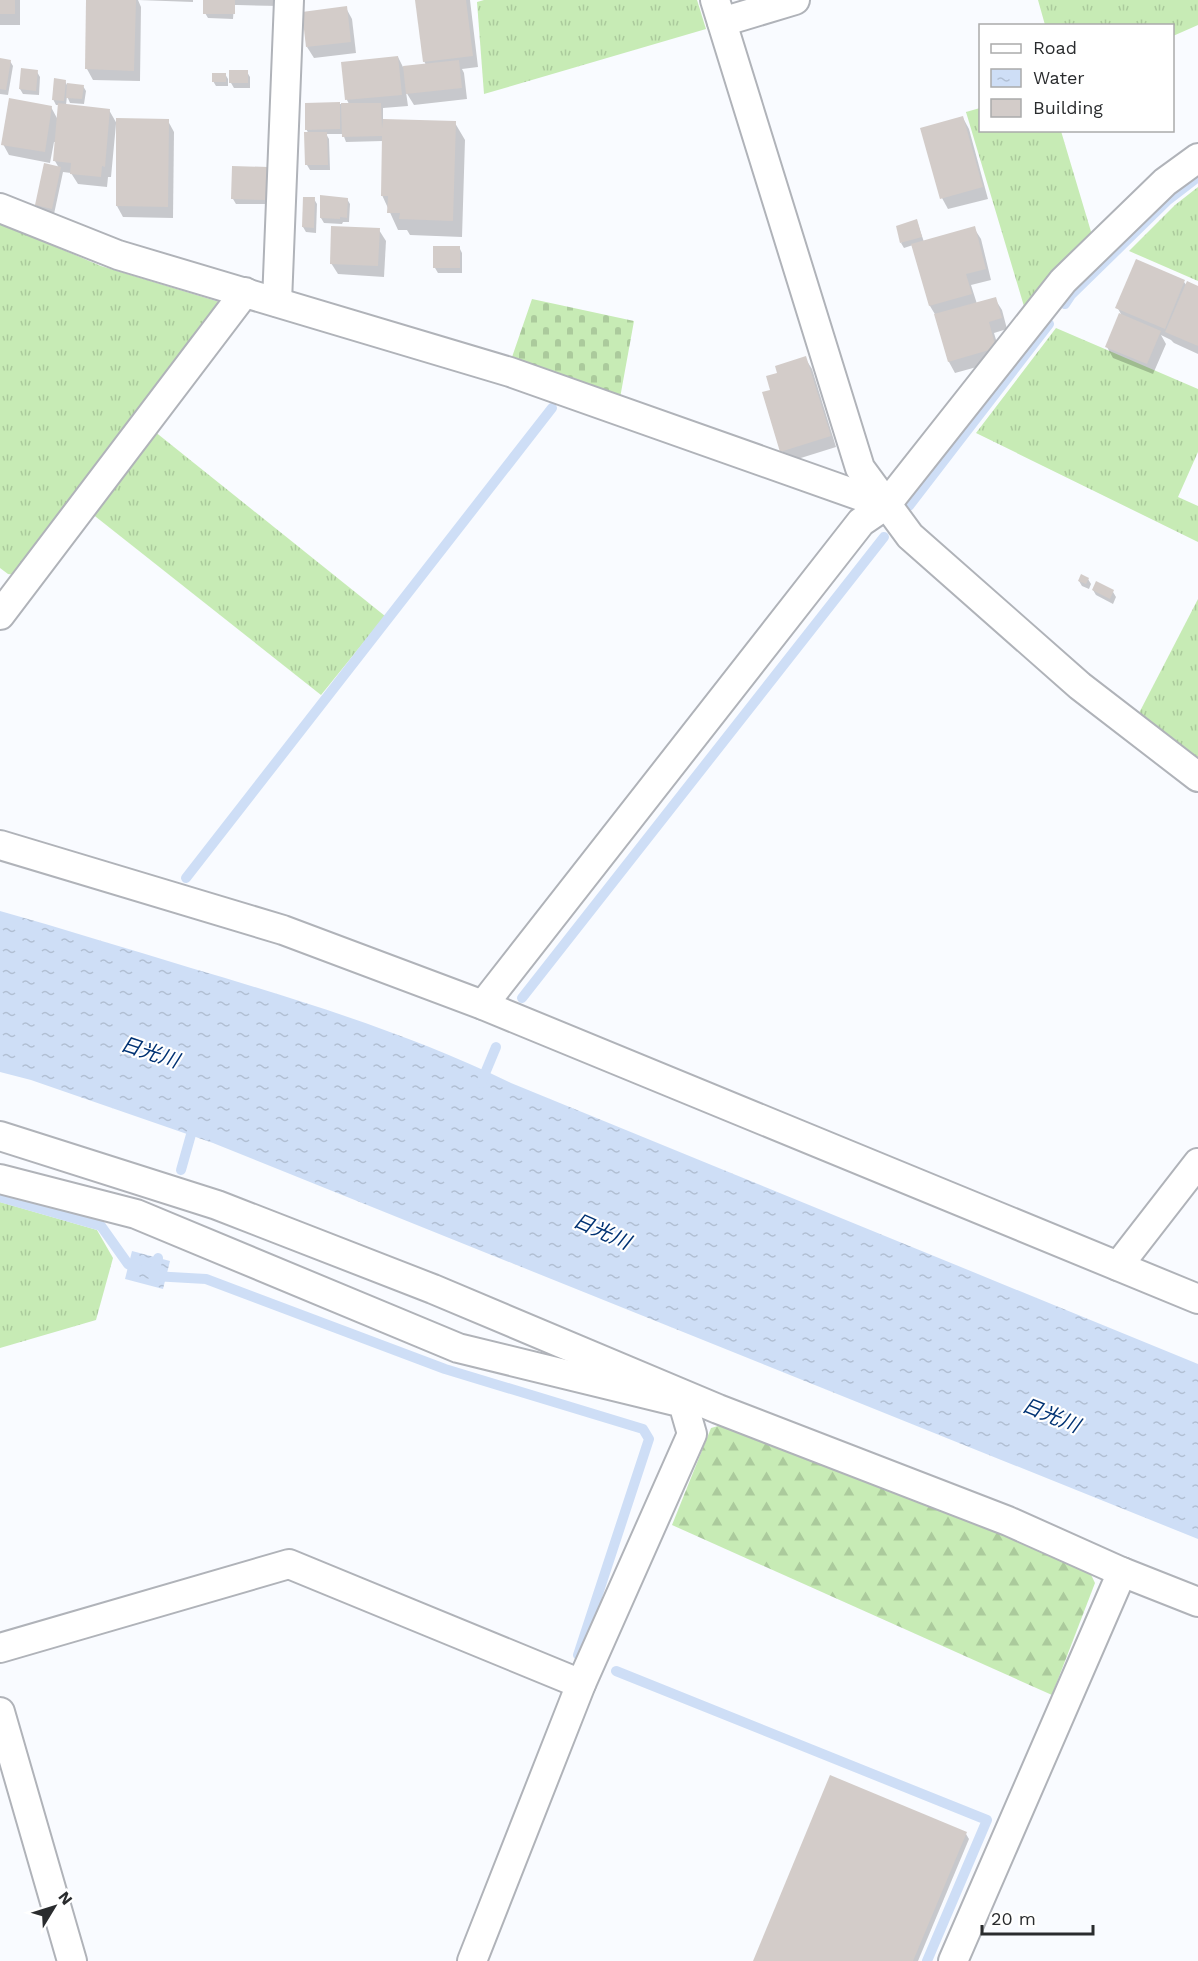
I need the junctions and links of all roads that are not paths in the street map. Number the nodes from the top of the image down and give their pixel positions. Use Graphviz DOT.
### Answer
graph roads {
  1 [pos="289,0"];
  2 [pos="795,0"];
  3 [pos="718,11"];
  4 [pos="1198,158"];
  5 [pos="0,208"];
  6 [pos="245,292"];
  7 [pos="277,302"];
  8 [pos="886,505"];
  9 [pos="0,615"];
  10 [pos="1198,777"];
  11 [pos="0,845"];
  12 [pos="483,1005"];
  13 [pos="0,1136"];
  14 [pos="1198,1163"];
  15 [pos="0,1179"];
  16 [pos="1118,1266"];
  17 [pos="1198,1299"];
  18 [pos="1122,1572"];
  19 [pos="1198,1602"];
  20 [pos="0,1648"];
  21 [pos="581,1684"];
  22 [pos="0,1712"];
  23 [pos="72,1961"];
  24 [pos="472,1961"];
  25 [pos="953,1961"];
  1 -- 7 [label="street"];
  2 -- 3 [label="street"];
  3 -- 8 [label="street"];
  4 -- 8 [label="street"];
  5 -- 6 [label="street"];
  6 -- 7 [label="street"];
  6 -- 9 [label="street"];
  7 -- 8 [label="street"];
  8 -- 10 [label="street"];
  8 -- 12 [label="street"];
  11 -- 12 [label="street"];
  12 -- 16 [label="street"];
  13 -- 18 [label="street"];
  14 -- 16 [label="street"];
  15 -- 21 [label="street"];
  16 -- 17 [label="street"];
  18 -- 19 [label="street"];
  18 -- 25 [label="street"];
  20 -- 21 [label="street"];
  21 -- 24 [label="street"];
  22 -- 23 [label="street"];
}
